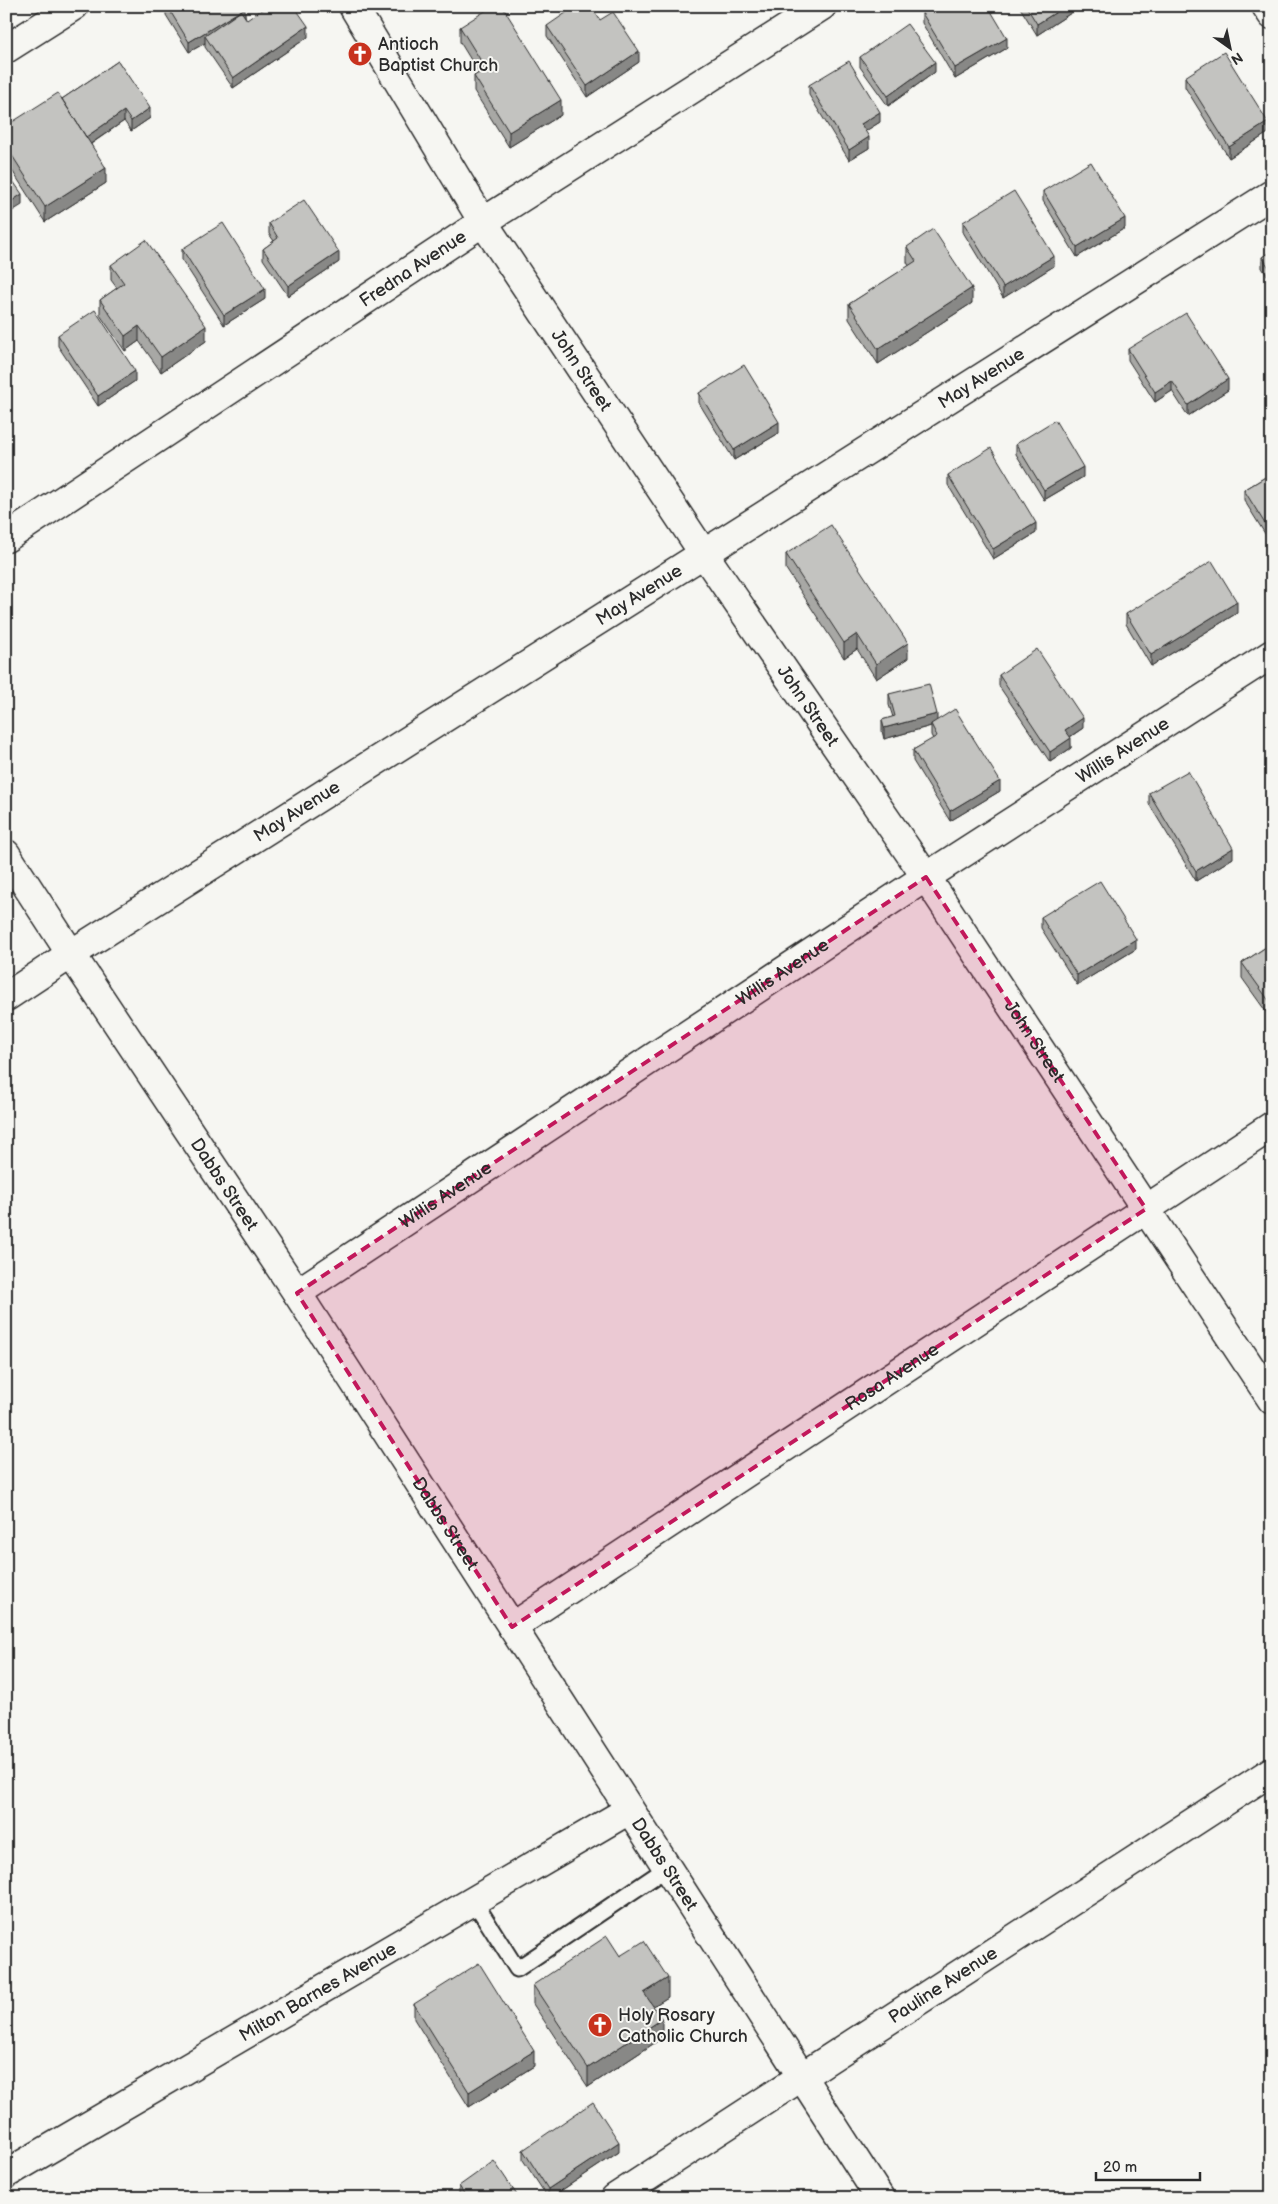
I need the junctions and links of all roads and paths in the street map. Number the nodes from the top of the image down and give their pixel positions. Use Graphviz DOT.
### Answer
graph roads {
  1 [pos="74,6"];
  2 [pos="352,6"];
  3 [pos="822,6"];
  4 [pos="1266,6"];
  5 [pos="1272,15"];
  6 [pos="6,49"];
  7 [pos="1272,194"];
  8 [pos="483,222"];
  9 [pos="6,538"];
  10 [pos="704,554"];
  11 [pos="1272,654"];
  12 [pos="6,854"];
  13 [pos="926,877"];
  14 [pos="71,954"];
  15 [pos="6,997"];
  16 [pos="1272,1126"];
  17 [pos="1146,1208"];
  18 [pos="297,1294"];
  19 [pos="1268,1388"];
  20 [pos="512,1627"];
  21 [pos="1272,1772"];
  22 [pos="629,1810"];
  23 [pos="667,1868"];
  24 [pos="474,1901"];
  25 [pos="800,2076"];
  26 [pos="8,2170"];
  27 [pos="615,2198"];
  28 [pos="880,2198"];
  1 -- 6 [label="street"];
  2 -- 8 [label="street, John Street"];
  3 -- 8 [label="street, Fredna Avenue"];
  4 -- 5 [label="street"];
  7 -- 10 [label="street, May Avenue"];
  8 -- 9 [label="street, Fredna Avenue"];
  8 -- 10 [label="street, John Street"];
  10 -- 13 [label="street, John Street"];
  10 -- 14 [label="street, May Avenue"];
  11 -- 13 [label="street, Willis Avenue"];
  12 -- 14 [label="street, Dabbs Street"];
  13 -- 17 [label="street, John Street"];
  13 -- 18 [label="street, Willis Avenue"];
  14 -- 15 [label="street, May Avenue"];
  14 -- 18 [label="street, Dabbs Street"];
  16 -- 17 [label="street, Rosa Avenue"];
  17 -- 19 [label="street, John Street"];
  17 -- 20 [label="street, Rosa Avenue"];
  18 -- 20 [label="street, Dabbs Street"];
  20 -- 22 [label="street, Dabbs Street"];
  21 -- 25 [label="street, Pauline Avenue"];
  22 -- 23 [label="street, Dabbs Street"];
  22 -- 24 [label="street, Milton Barnes Avenue"];
  23 -- 24 [label="lane"];
  23 -- 25 [label="street, Dabbs Street"];
  24 -- 26 [label="street, Milton Barnes Avenue"];
  25 -- 27 [label="street, Pauline Avenue"];
  25 -- 28 [label="street, Dabbs Street"];
}
